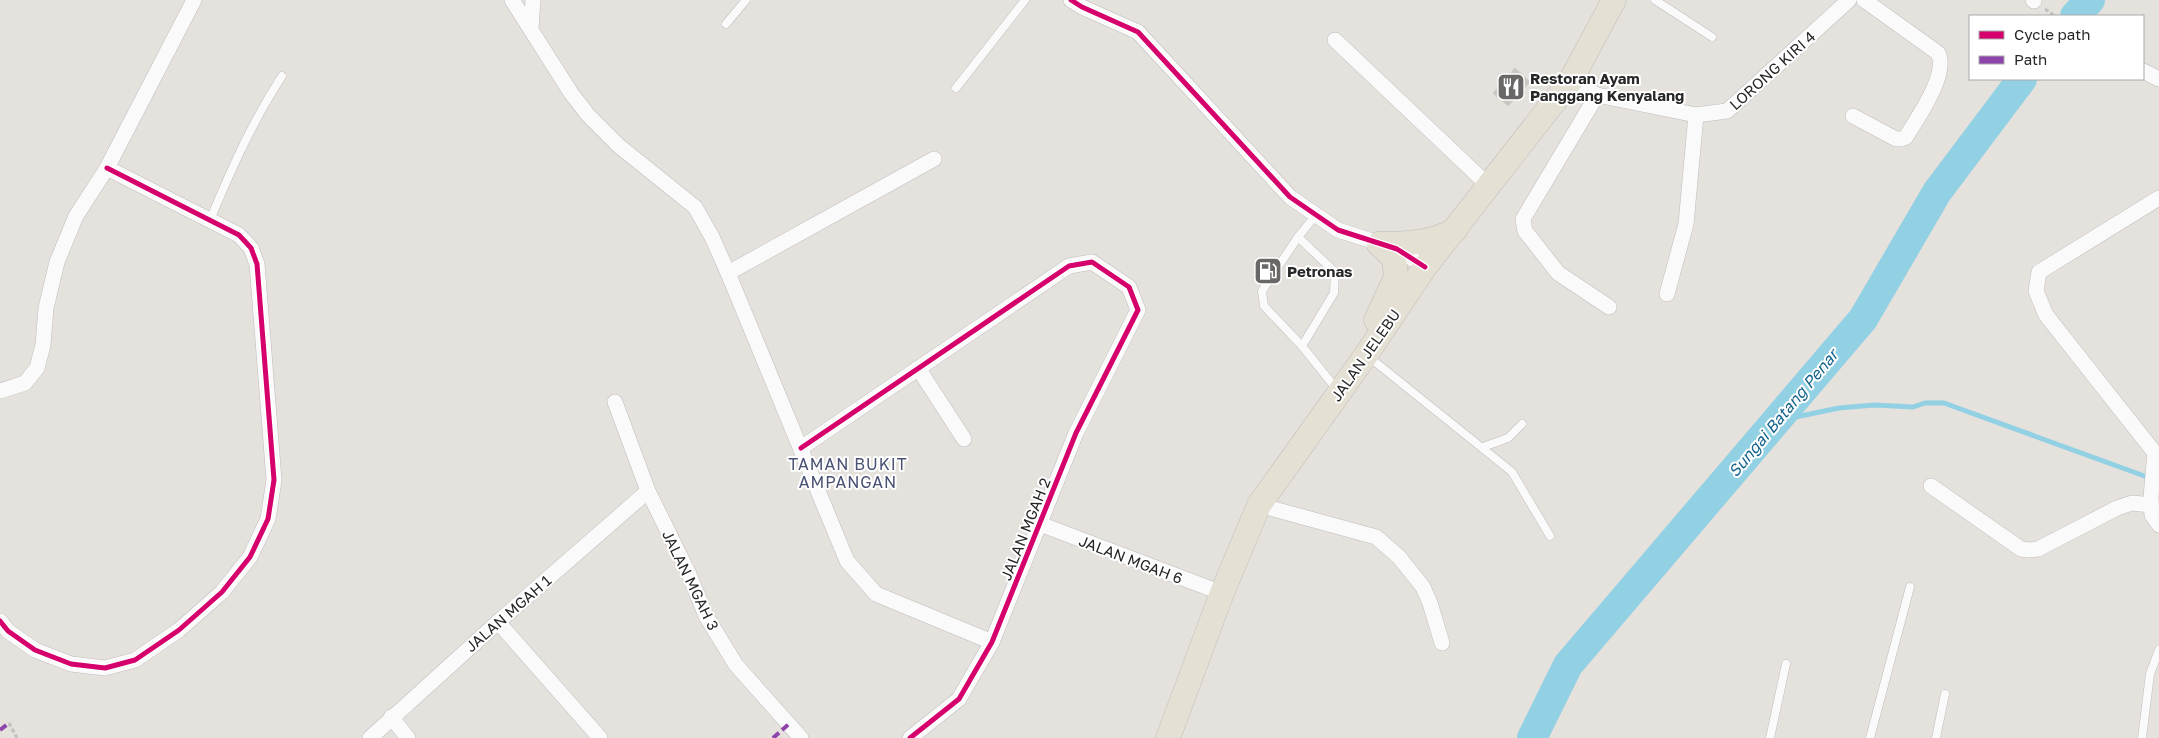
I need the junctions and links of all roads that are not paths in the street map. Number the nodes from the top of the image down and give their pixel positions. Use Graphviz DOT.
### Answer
graph roads {
  1 [pos="194,0"];
  2 [pos="512,0"];
  3 [pos="533,0"];
  4 [pos="746,0"];
  5 [pos="1025,0"];
  6 [pos="1071,0"];
  7 [pos="1614,0"];
  8 [pos="1655,0"];
  9 [pos="1848,0"];
  10 [pos="1864,0"];
  11 [pos="726,24"];
  12 [pos="531,29"];
  13 [pos="1712,37"];
  14 [pos="1334,40"];
  15 [pos="2144,72"];
  16 [pos="282,76"];
  17 [pos="2159,79"];
  18 [pos="1571,80"];
  19 [pos="956,88"];
  20 [pos="1598,94"];
  21 [pos="1696,114"];
  22 [pos="1854,116"];
  23 [pos="934,158"];
  24 [pos="107,168"];
  25 [pos="1489,186"];
  26 [pos="2159,198"];
  27 [pos="1316,215"];
  28 [pos="210,220"];
  29 [pos="1455,230"];
  30 [pos="1298,237"];
  31 [pos="1379,244"];
  32 [pos="1425,267"];
  33 [pos="728,273"];
  34 [pos="1667,294"];
  35 [pos="1609,306"];
  36 [pos="1302,346"];
  37 [pos="1366,355"];
  38 [pos="918,368"];
  39 [pos="1345,384"];
  40 [pos="0,390"];
  41 [pos="615,402"];
  42 [pos="1522,424"];
  43 [pos="964,439"];
  44 [pos="801,448"];
  45 [pos="1483,448"];
  46 [pos="1931,486"];
  47 [pos="648,491"];
  48 [pos="2151,501"];
  49 [pos="1259,505"];
  50 [pos="1040,524"];
  51 [pos="2159,525"];
  52 [pos="1550,536"];
  53 [pos="1910,587"];
  54 [pos="1222,593"];
  55 [pos="0,621"];
  56 [pos="498,622"];
  57 [pos="992,642"];
  58 [pos="1442,643"];
  59 [pos="2159,650"];
  60 [pos="1786,664"];
  61 [pos="1945,694"];
  62 [pos="391,718"];
  63 [pos="370,738"];
  64 [pos="408,738"];
  65 [pos="600,738"];
  66 [pos="801,738"];
  67 [pos="910,738"];
  68 [pos="1168,738"];
  69 [pos="1770,738"];
  70 [pos="1870,738"];
  71 [pos="1936,738"];
  72 [pos="2142,738"];
  1 -- 24 [label="street"];
  2 -- 12 [label="street"];
  3 -- 12 [label="street"];
  4 -- 11 [label="lane"];
  5 -- 19 [label="lane"];
  6 -- 27 [label="street"];
  7 -- 18 [label="main road, JALAN JELEBU"];
  8 -- 13 [label="lane"];
  9 -- 21 [label="street, LORONG KIRI 4"];
  10 -- 22 [label="street"];
  12 -- 33 [label="street"];
  14 -- 25 [label="street"];
  15 -- 17 [label="street"];
  16 -- 28 [label="lane"];
  18 -- 20 [label="street, LORONG KIRI 4"];
  18 -- 25 [label="main road, JALAN JELEBU"];
  20 -- 21 [label="street, LORONG KIRI 4"];
  20 -- 35 [label="street"];
  21 -- 34 [label="street"];
  23 -- 33 [label="street"];
  24 -- 28 [label="street"];
  24 -- 40 [label="street"];
  25 -- 29 [label="main road, JALAN JELEBU"];
  26 -- 48 [label="street"];
  27 -- 30 [label="lane"];
  27 -- 31 [label="street"];
  28 -- 55 [label="street"];
  29 -- 31 [label="main road"];
  29 -- 32 [label="main road, JALAN JELEBU"];
  30 -- 36 [label="lane"];
  30 -- 36 [label="lane"];
  31 -- 32 [label="street"];
  31 -- 39 [label="main road"];
  32 -- 37 [label="main road, JALAN JELEBU"];
  33 -- 44 [label="street"];
  36 -- 39 [label="lane"];
  37 -- 39 [label="main road, JALAN JELEBU"];
  37 -- 45 [label="lane"];
  38 -- 43 [label="street"];
  38 -- 44 [label="street"];
  38 -- 50 [label="street, JALAN MGAH 2"];
  39 -- 49 [label="main road, JALAN JELEBU"];
  41 -- 47 [label="street, JALAN MGAH 3"];
  42 -- 45 [label="lane"];
  44 -- 57 [label="street"];
  45 -- 52 [label="lane"];
  46 -- 48 [label="street"];
  47 -- 56 [label="street, JALAN MGAH 1"];
  47 -- 66 [label="street, JALAN MGAH 3"];
  48 -- 51 [label="street"];
  49 -- 54 [label="main road, JALAN JELEBU"];
  49 -- 58 [label="street"];
  50 -- 54 [label="street, JALAN MGAH 6"];
  50 -- 57 [label="street, JALAN MGAH 2"];
  53 -- 70 [label="lane"];
  54 -- 68 [label="main road, JALAN JELEBU"];
  56 -- 62 [label="street, JALAN MGAH 1"];
  56 -- 65 [label="street"];
  57 -- 67 [label="street, JALAN MGAH 2"];
  59 -- 72 [label="lane"];
  60 -- 69 [label="lane"];
  61 -- 71 [label="lane"];
  62 -- 63 [label="street, JALAN MGAH 1"];
  62 -- 64 [label="street"];
}
